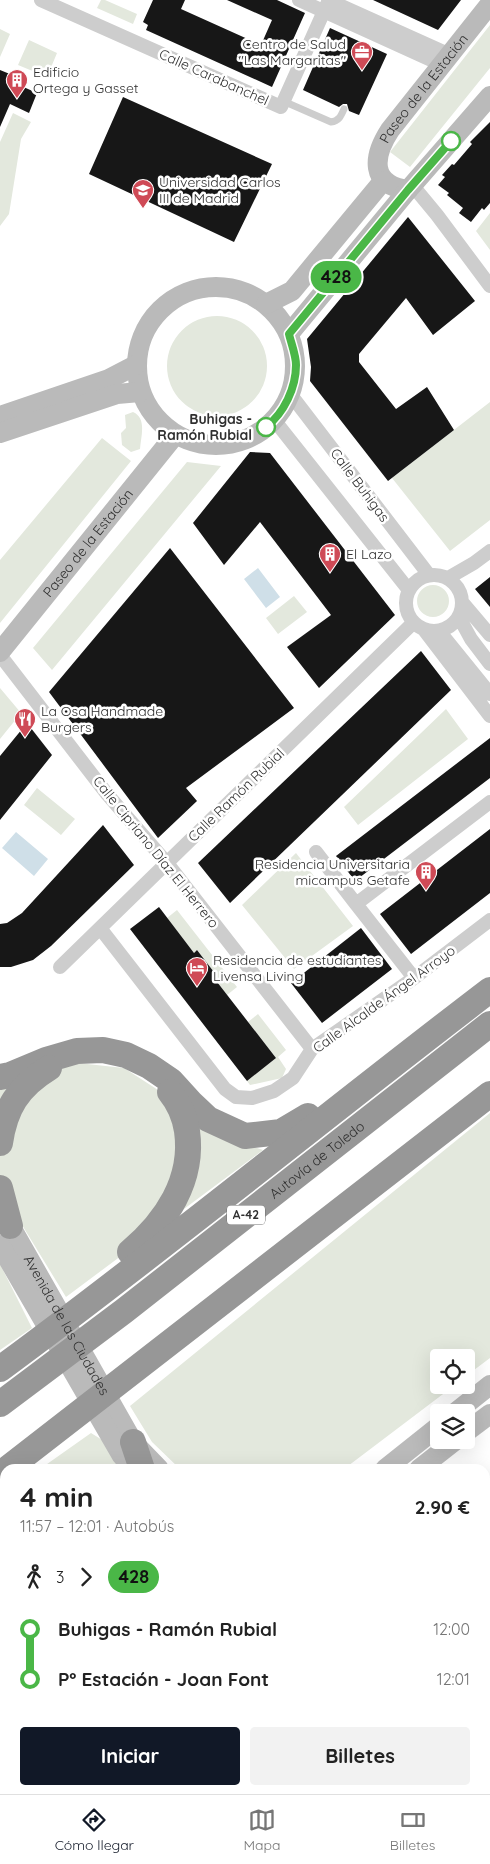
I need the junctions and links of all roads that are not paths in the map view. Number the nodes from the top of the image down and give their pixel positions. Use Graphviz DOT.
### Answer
graph roads {
  1 [pos="41,0"];
  2 [pos="299,0"];
  3 [pos="327,4"];
  4 [pos="347,4"];
  5 [pos="490,4"];
  6 [pos="446,60"];
  7 [pos="490,96"];
  8 [pos="284,100"];
  9 [pos="344,109"];
  10 [pos="383,181"];
  11 [pos="410,188"];
  12 [pos="490,286"];
  13 [pos="266,304"];
  14 [pos="289,334"];
  15 [pos="136,365"];
  16 [pos="140,392"];
  17 [pos="291,395"];
  18 [pos="0,416"];
  19 [pos="274,420"];
  20 [pos="0,433"];
  21 [pos="175,435"];
  22 [pos="490,551"];
  23 [pos="474,563"];
  24 [pos="428,575"];
  25 [pos="448,578"];
  26 [pos="408,589"];
  27 [pos="460,596"];
  28 [pos="459,617"];
  29 [pos="412,623"];
  30 [pos="432,631"];
  31 [pos="490,635"];
  32 [pos="0,653"];
  33 [pos="490,664"];
  34 [pos="490,694"];
  35 [pos="490,716"];
  36 [pos="490,802"];
  37 [pos="316,852"];
  38 [pos="167,863"];
  39 [pos="356,904"];
  40 [pos="490,920"];
  41 [pos="100,928"];
  42 [pos="60,967"];
  43 [pos="414,978"];
  44 [pos="490,990"];
  45 [pos="490,1024"];
  46 [pos="312,1049"];
  47 [pos="77,1051"];
  48 [pos="149,1066"];
  49 [pos="0,1077"];
  50 [pos="376,1077"];
  51 [pos="490,1094"];
  52 [pos="0,1143"];
  53 [pos="0,1188"];
  54 [pos="4,1226"];
  55 [pos="79,1311"];
  56 [pos="0,1369"];
  57 [pos="490,1385"];
  58 [pos="0,1404"];
  59 [pos="466,1404"];
  60 [pos="490,1414"];
  61 [pos="475,1425"];
  62 [pos="430,1433"];
  63 [pos="445,1449"];
  64 [pos="131,1459"];
  65 [pos="14,1464"];
  66 [pos="145,1464"];
  67 [pos="391,1464"];
  68 [pos="425,1464"];
  1 -- 8 [label="street, Calle Carabanchel"];
  2 -- 3 [label="street"];
  3 -- 4 [label="street"];
  3 -- 6 [label="street"];
  3 -- 8 [label="street, Calle Carabanchel"];
  4 -- 6 [label="street"];
  5 -- 6 [label="street, Paseo de la Estación"];
  6 -- 10 [label="street, Paseo de la Estación"];
  7 -- 11 [label="street"];
  8 -- 9 [label="lane"];
  10 -- 11 [label="street"];
  10 -- 13 [label="street"];
  11 -- 12 [label="street"];
  11 -- 14 [label="street"];
  13 -- 14 [label="street"];
  13 -- 15 [label="street"];
  14 -- 17 [label="street"];
  15 -- 16 [label="street"];
  15 -- 18 [label="street"];
  16 -- 20 [label="street"];
  16 -- 21 [label="street"];
  17 -- 19 [label="street"];
  17 -- 24 [label="street, Calle Buhigas"];
  19 -- 21 [label="street"];
  19 -- 26 [label="street, Calle Buhigas"];
  21 -- 32 [label="street, Paseo de la Estación"];
  22 -- 23 [label="street"];
  23 -- 25 [label="street"];
  23 -- 27 [label="street"];
  24 -- 25 [label="street"];
  24 -- 26 [label="street"];
  25 -- 27 [label="street"];
  26 -- 29 [label="street"];
  27 -- 28 [label="street"];
  27 -- 31 [label="street"];
  28 -- 30 [label="street"];
  28 -- 33 [label="street"];
  29 -- 30 [label="street"];
  29 -- 38 [label="street, Calle Ramón Rubial"];
  30 -- 34 [label="street"];
  30 -- 35 [label="street"];
  32 -- 38 [label="street, Calle Cipriano Díaz El Herrero"];
  36 -- 39 [label="street"];
  37 -- 39 [label="street"];
  38 -- 41 [label="street, Calle Ramón Rubial"];
  38 -- 46 [label="street, Calle Cipriano Díaz El Herrero"];
  39 -- 43 [label="street"];
  40 -- 43 [label="street, Calle Alcalde Ángel Arroyo"];
  41 -- 42 [label="street, Calle Ramón Rubial"];
  41 -- 46 [label="street, Calle Alcalde Ángel Arroyo"];
  43 -- 46 [label="street, Calle Alcalde Ángel Arroyo"];
  44 -- 50 [label="highway, Autovía de Toledo / A-42"];
  45 -- 58 [label="highway, Autovía de Toledo / A-42"];
  47 -- 48 [label="highway"];
  47 -- 49 [label="highway"];
  47 -- 52 [label="highway"];
  48 -- 50 [label="highway"];
  48 -- 55 [label="highway"];
  50 -- 55 [label="highway, Autovía de Toledo / A-42"];
  51 -- 65 [label="highway"];
  53 -- 54 [label="highway"];
  54 -- 64 [label="street, Avenida de las Ciudades"];
  55 -- 56 [label="highway, Autovía de Toledo / A-42"];
  57 -- 59 [label="street"];
  60 -- 61 [label="street"];
  62 -- 67 [label="street"];
  63 -- 68 [label="street"];
  64 -- 66 [label="street, Avenida de las Ciudades"];
}
